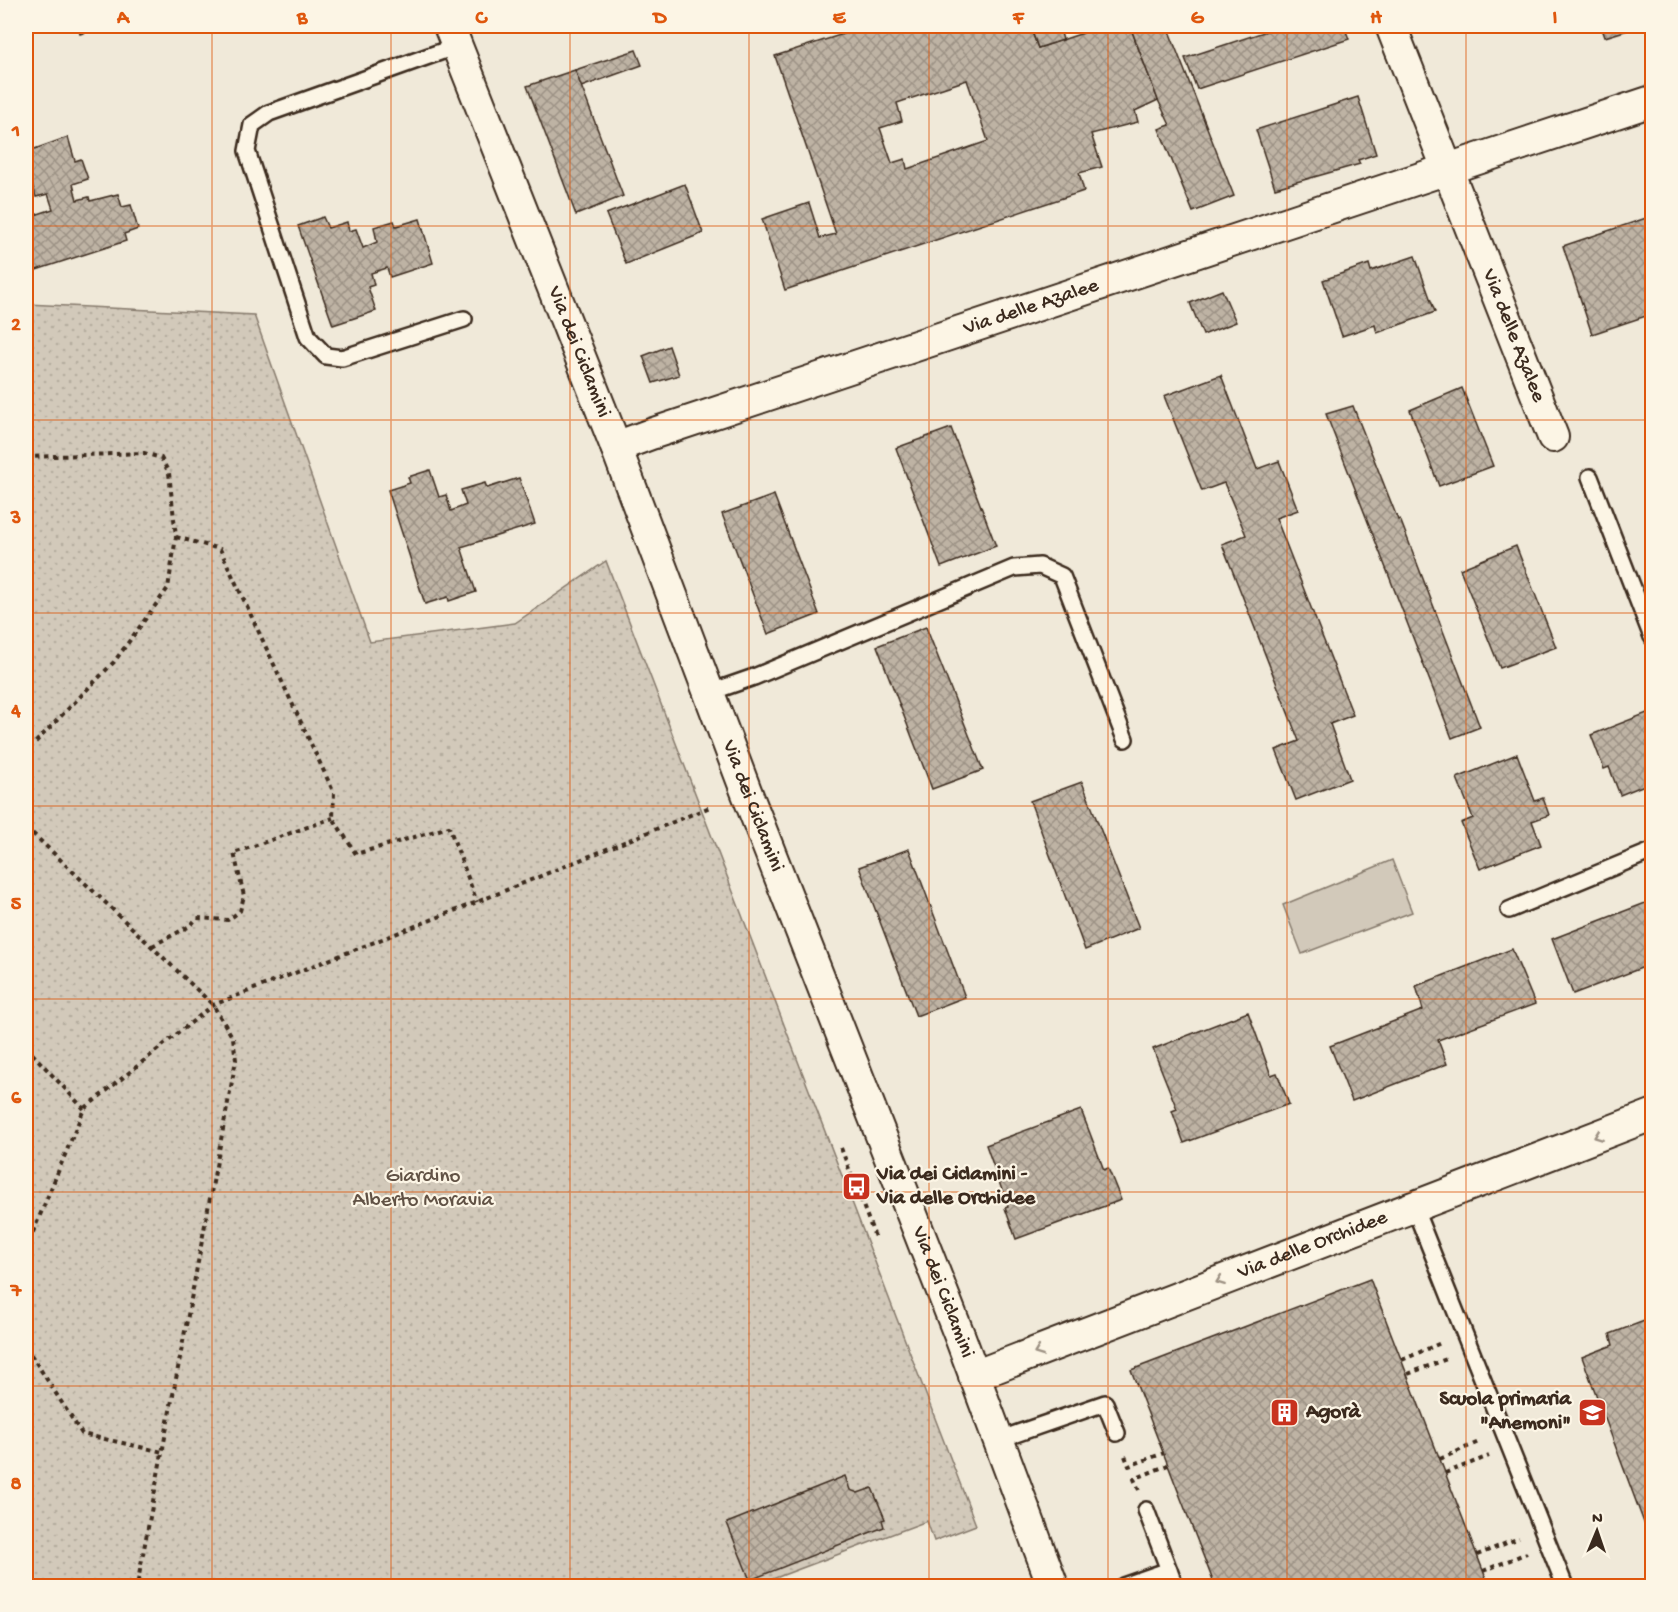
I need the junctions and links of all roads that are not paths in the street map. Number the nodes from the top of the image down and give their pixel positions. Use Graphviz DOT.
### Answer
graph roads {
  1 [pos="1390,26"];
  2 [pos="453,36"];
  3 [pos="1653,100"];
  4 [pos="1447,168"];
  5 [pos="464,319"];
  6 [pos="1553,437"];
  7 [pos="616,447"];
  8 [pos="1590,477"];
  9 [pos="1653,637"];
  10 [pos="708,693"];
  11 [pos="1125,739"];
  12 [pos="1653,851"];
  13 [pos="1509,910"];
  14 [pos="1653,1115"];
  15 [pos="1414,1207"];
  16 [pos="975,1376"];
  17 [pos="1117,1433"];
  18 [pos="998,1440"];
  19 [pos="1146,1510"];
  20 [pos="1169,1570"];
  21 [pos="1053,1587"];
  22 [pos="1123,1587"];
  23 [pos="1175,1587"];
  24 [pos="1565,1587"];
  1 -- 4 [label="street"];
  2 -- 5 [label="lane"];
  2 -- 7 [label="street, Via dei Ciclamini"];
  3 -- 4 [label="street, Via delle Azalee"];
  4 -- 6 [label="street, Via delle Azalee"];
  4 -- 7 [label="street, Via delle Azalee"];
  7 -- 10 [label="street, Via dei Ciclamini"];
  8 -- 9 [label="lane"];
  10 -- 11 [label="lane"];
  10 -- 16 [label="street, Via dei Ciclamini"];
  12 -- 13 [label="lane"];
  14 -- 15 [label="street, Via delle Orchidee, one-way"];
  15 -- 16 [label="street, Via delle Orchidee, one-way"];
  15 -- 24 [label="lane"];
  16 -- 18 [label="street, Via dei Ciclamini"];
  17 -- 18 [label="lane"];
  18 -- 21 [label="street, Via dei Ciclamini"];
  19 -- 20 [label="lane"];
  20 -- 22 [label="lane"];
  20 -- 23 [label="lane"];
}
